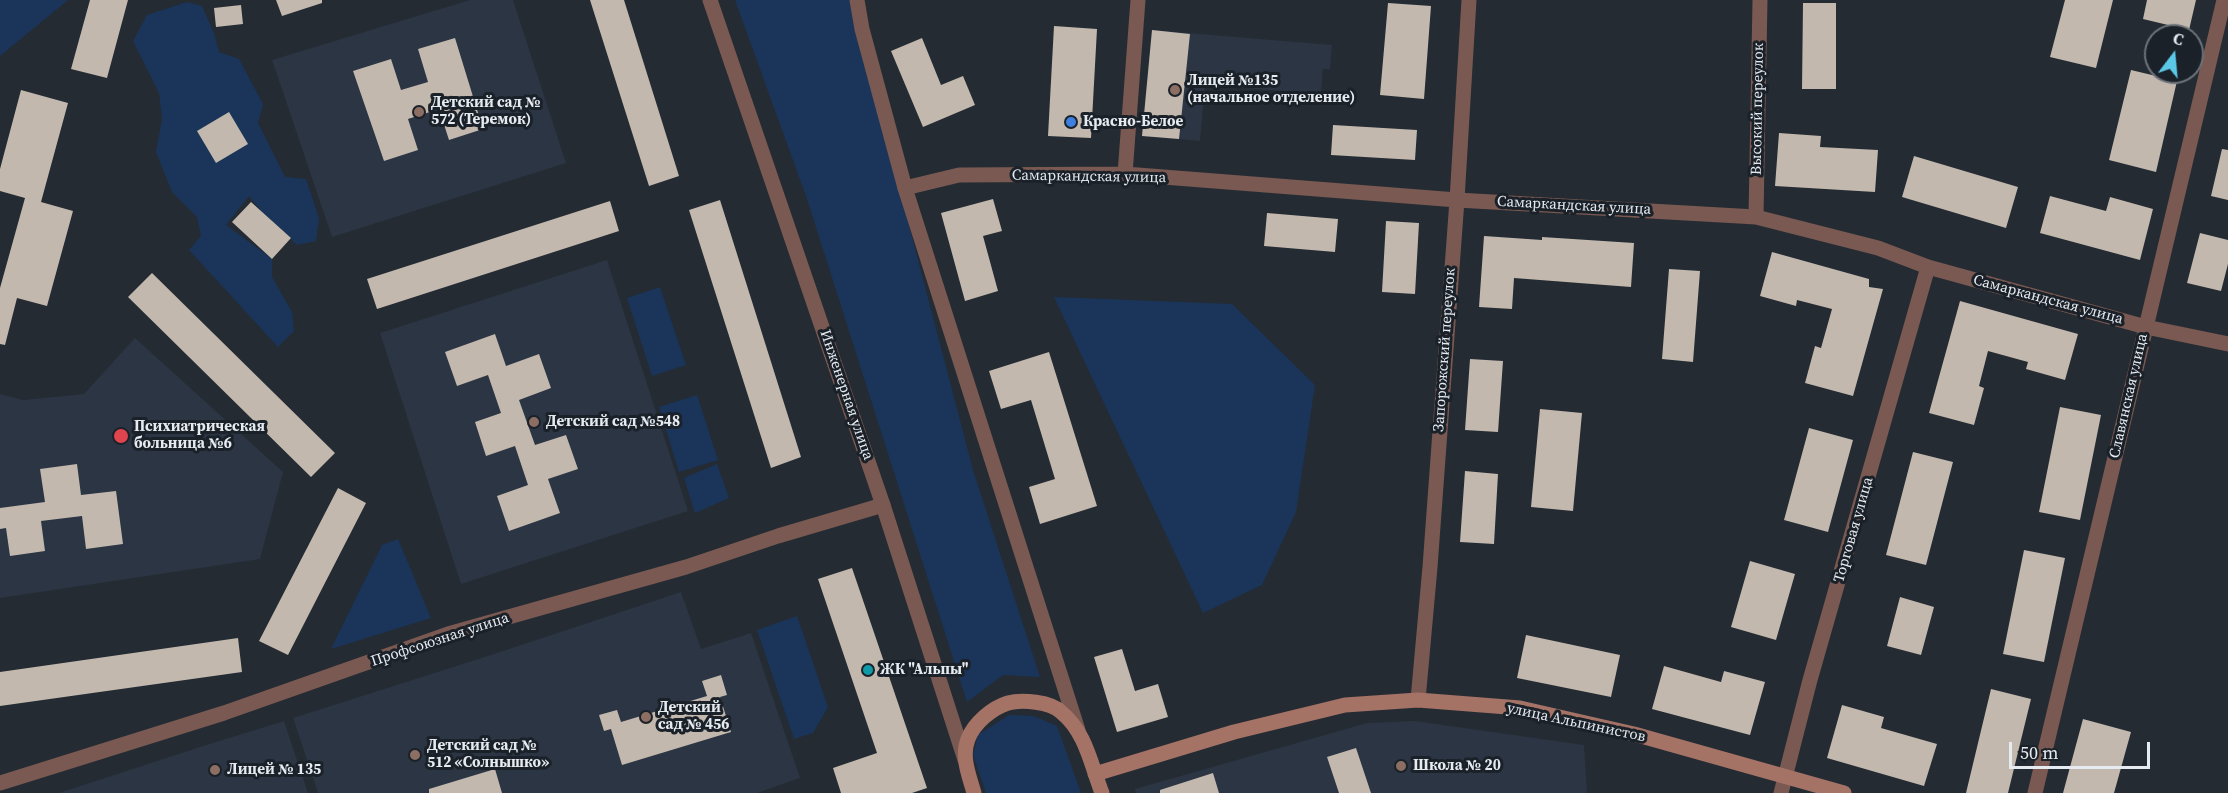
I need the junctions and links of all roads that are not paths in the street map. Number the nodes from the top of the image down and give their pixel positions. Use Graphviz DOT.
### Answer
graph roads {
  1 [pos="710,0"];
  2 [pos="857,0"];
  3 [pos="1138,0"];
  4 [pos="1469,0"];
  5 [pos="1760,0"];
  6 [pos="2224,0"];
  7 [pos="1125,174"];
  8 [pos="905,188"];
  9 [pos="1457,200"];
  10 [pos="1756,217"];
  11 [pos="1928,267"];
  12 [pos="2145,327"];
  13 [pos="2228,344"];
  14 [pos="883,505"];
  15 [pos="1418,700"];
  16 [pos="1078,730"];
  17 [pos="965,760"];
  18 [pos="1095,774"];
  19 [pos="1786,776"];
  20 [pos="0,783"];
  21 [pos="974,793"];
  22 [pos="1102,793"];
  23 [pos="1781,793"];
  24 [pos="1844,793"];
  25 [pos="2035,793"];
  1 -- 14 [label="street, Инженерная улица"];
  2 -- 8 [label="street"];
  3 -- 7 [label="street"];
  4 -- 9 [label="street, Запорожский переулок"];
  5 -- 10 [label="street, Высокий переулок"];
  6 -- 12 [label="street, Славянская улица"];
  7 -- 8 [label="street, Самаркандская улица"];
  7 -- 9 [label="street, Самаркандская улица"];
  8 -- 16 [label="street"];
  9 -- 10 [label="street, Самаркандская улица"];
  9 -- 15 [label="street, Запорожский переулок"];
  10 -- 11 [label="street, Самаркандская улица"];
  11 -- 12 [label="street, Самаркандская улица"];
  11 -- 19 [label="street, Торговая улица"];
  12 -- 13 [label="street, Самаркандская улица"];
  12 -- 25 [label="street, Славянская улица"];
  14 -- 17 [label="street, Инженерная улица"];
  14 -- 20 [label="street, Профсоюзная улица"];
  15 -- 18 [label="main road, улица Альпинистов"];
  15 -- 19 [label="main road, улица Альпинистов"];
  16 -- 17 [label="main road"];
  16 -- 18 [label="main road"];
  17 -- 21 [label="main road, Инженерная улица"];
  18 -- 22 [label="main road"];
  19 -- 23 [label="street, Торговая улица"];
  19 -- 24 [label="main road, улица Альпинистов"];
}
